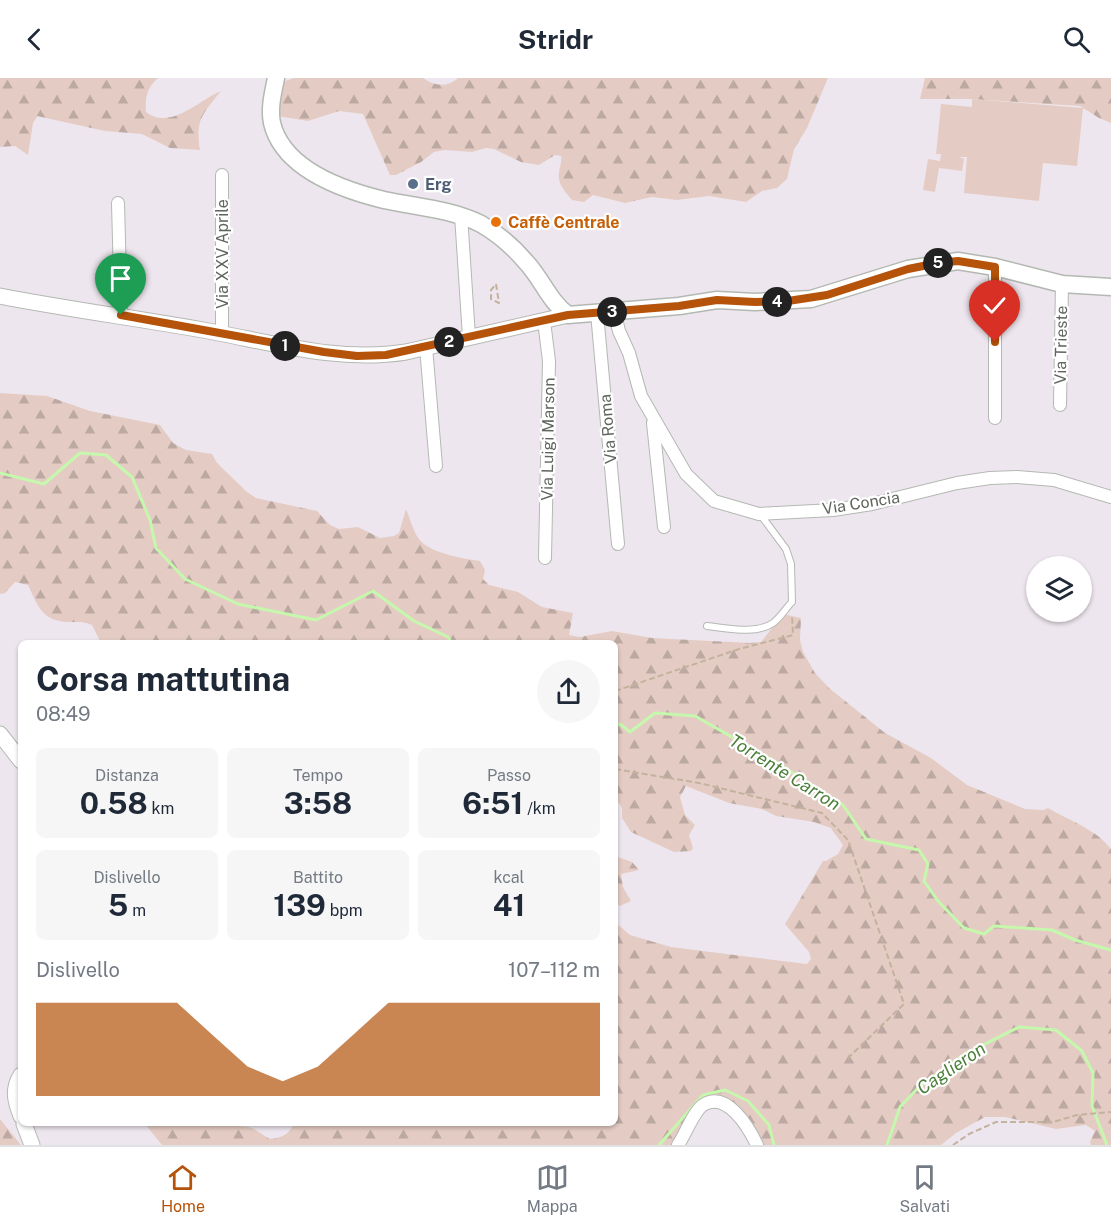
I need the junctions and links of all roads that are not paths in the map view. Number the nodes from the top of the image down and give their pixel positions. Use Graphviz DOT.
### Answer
graph roads {
  1 [pos="276,78"];
  2 [pos="222,175"];
  3 [pos="118,203"];
  4 [pos="461,215"];
  5 [pos="995,267"];
  6 [pos="1062,284"];
  7 [pos="1111,287"];
  8 [pos="0,296"];
  9 [pos="552,299"];
  10 [pos="606,312"];
  11 [pos="121,315"];
  12 [pos="568,315"];
  13 [pos="538,322"];
  14 [pos="222,333"];
  15 [pos="469,337"];
  16 [pos="426,347"];
  17 [pos="1060,405"];
  18 [pos="652,416"];
  19 [pos="995,418"];
  20 [pos="436,466"];
  21 [pos="1111,497"];
  22 [pos="759,514"];
  23 [pos="664,527"];
  24 [pos="618,544"];
  25 [pos="545,558"];
  26 [pos="707,626"];
  27 [pos="0,734"];
  28 [pos="18,757"];
  29 [pos="18,1080"];
  30 [pos="18,1106"];
  31 [pos="25,1126"];
  32 [pos="33,1145"];
  33 [pos="678,1145"];
  34 [pos="757,1145"];
  1 -- 4 [label="main road"];
  2 -- 14 [label="street, Via XXV Aprile"];
  3 -- 11 [label="street"];
  4 -- 9 [label="main road"];
  4 -- 15 [label="street"];
  5 -- 6 [label="main road"];
  5 -- 10 [label="main road"];
  5 -- 19 [label="street"];
  6 -- 7 [label="main road"];
  6 -- 17 [label="street, Via Trieste"];
  8 -- 11 [label="street"];
  9 -- 12 [label="main road"];
  9 -- 13 [label="street"];
  10 -- 12 [label="main road"];
  10 -- 18 [label="street, Via Concia"];
  10 -- 24 [label="street, Via Roma"];
  11 -- 14 [label="street"];
  12 -- 13 [label="street"];
  13 -- 15 [label="street"];
  13 -- 25 [label="street, Via Luigi Marson"];
  14 -- 16 [label="street"];
  15 -- 16 [label="street"];
  16 -- 20 [label="street"];
  18 -- 22 [label="street, Via Concia"];
  18 -- 23 [label="street, Via Concia"];
  21 -- 22 [label="street, Via Concia"];
  22 -- 26 [label="lane"];
  27 -- 28 [label="street"];
  29 -- 30 [label="street"];
  31 -- 32 [label="street"];
  33 -- 34 [label="street"];
}
